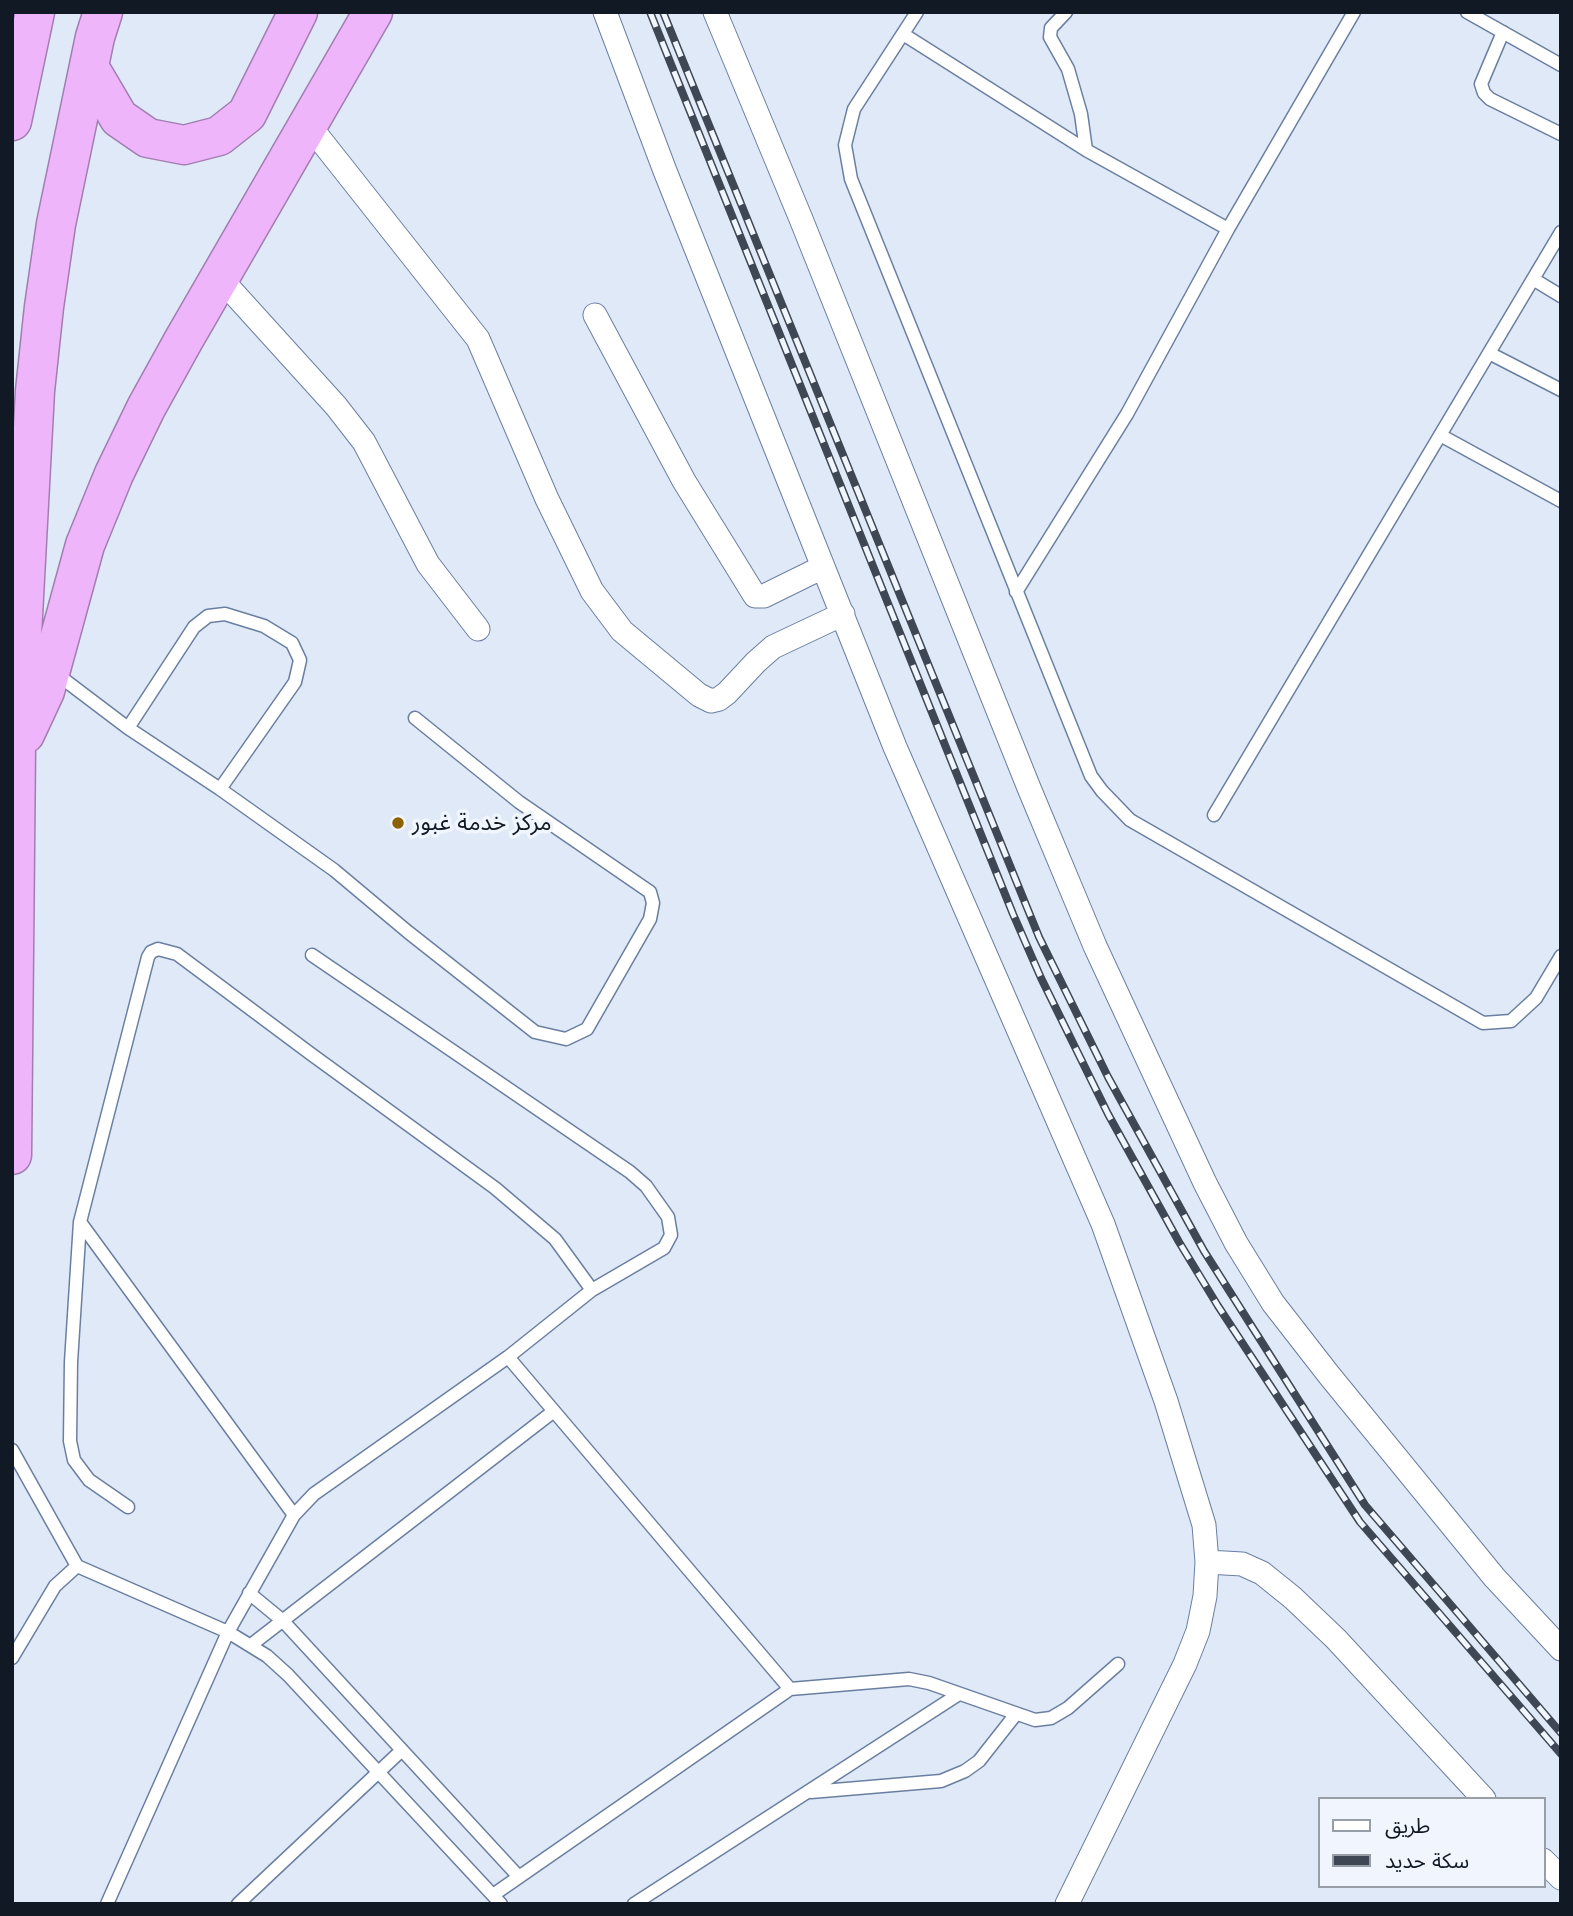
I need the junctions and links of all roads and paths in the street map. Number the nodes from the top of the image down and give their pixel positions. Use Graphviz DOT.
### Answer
graph roads {
  1 [pos="35,12"];
  2 [pos="298,12"];
  3 [pos="373,12"];
  4 [pos="606,12"];
  5 [pos="715,12"];
  6 [pos="917,12"];
  7 [pos="1066,12"];
  8 [pos="1354,12"];
  9 [pos="1467,12"];
  10 [pos="1503,33"];
  11 [pos="903,34"];
  12 [pos="95,39"];
  13 [pos="1561,65"];
  14 [pos="12,121"];
  15 [pos="308,124"];
  16 [pos="1561,134"];
  17 [pos="1086,150"];
  18 [pos="1228,229"];
  19 [pos="1561,232"];
  20 [pos="220,278"];
  21 [pos="1533,279"];
  22 [pos="1561,296"];
  23 [pos="595,315"];
  24 [pos="1489,353"];
  25 [pos="1561,390"];
  26 [pos="1440,435"];
  27 [pos="1561,501"];
  28 [pos="823,567"];
  29 [pos="1016,592"];
  30 [pos="843,614"];
  31 [pos="478,629"];
  32 [pos="51,669"];
  33 [pos="415,718"];
  34 [pos="128,728"];
  35 [pos="16,747"];
  36 [pos="220,789"];
  37 [pos="1214,815"];
  38 [pos="312,954"];
  39 [pos="1561,956"];
  40 [pos="12,1155"];
  41 [pos="80,1222"];
  42 [pos="592,1290"];
  43 [pos="508,1357"];
  44 [pos="554,1411"];
  45 [pos="12,1450"];
  46 [pos="128,1507"];
  47 [pos="294,1515"];
  48 [pos="1207,1562"];
  49 [pos="77,1566"];
  50 [pos="249,1593"];
  51 [pos="283,1621"];
  52 [pos="228,1632"];
  53 [pos="251,1645"];
  54 [pos="1561,1649"];
  55 [pos="12,1658"];
  56 [pos="1118,1664"];
  57 [pos="790,1689"];
  58 [pos="959,1694"];
  59 [pos="1016,1714"];
  60 [pos="402,1750"];
  61 [pos="378,1771"];
  62 [pos="807,1793"];
  63 [pos="1482,1797"];
  64 [pos="1545,1862"];
  65 [pos="519,1878"];
  66 [pos="1561,1878"];
  67 [pos="497,1900"];
  68 [pos="107,1904"];
  69 [pos="238,1904"];
  70 [pos="634,1904"];
  71 [pos="1067,1904"];
  1 -- 14 [label="highway"];
  2 -- 12 [label="highway"];
  3 -- 15 [label="highway"];
  4 -- 28 [label="street"];
  5 -- 54 [label="street"];
  6 -- 11 [label="lane"];
  7 -- 17 [label="lane"];
  8 -- 18 [label="lane"];
  9 -- 10 [label="lane"];
  10 -- 13 [label="lane"];
  10 -- 16 [label="lane"];
  11 -- 17 [label="lane"];
  11 -- 29 [label="lane"];
  12 -- 35 [label="highway"];
  15 -- 20 [label="highway"];
  15 -- 30 [label="street"];
  17 -- 18 [label="lane"];
  18 -- 29 [label="lane"];
  19 -- 21 [label="lane"];
  20 -- 31 [label="street"];
  20 -- 32 [label="highway"];
  21 -- 22 [label="lane"];
  21 -- 24 [label="lane"];
  23 -- 28 [label="street"];
  24 -- 25 [label="lane"];
  24 -- 26 [label="lane"];
  26 -- 27 [label="lane"];
  26 -- 37 [label="lane"];
  28 -- 30 [label="street"];
  29 -- 39 [label="lane"];
  30 -- 48 [label="street"];
  32 -- 34 [label="lane"];
  32 -- 35 [label="highway"];
  33 -- 36 [label="lane"];
  34 -- 36 [label="lane"];
  34 -- 36 [label="lane"];
  35 -- 40 [label="highway"];
  38 -- 42 [label="lane"];
  41 -- 42 [label="lane"];
  41 -- 46 [label="lane"];
  41 -- 47 [label="lane"];
  42 -- 43 [label="lane"];
  43 -- 44 [label="lane"];
  43 -- 47 [label="lane"];
  44 -- 51 [label="lane"];
  44 -- 57 [label="lane"];
  45 -- 49 [label="lane"];
  47 -- 50 [label="lane"];
  48 -- 63 [label="street"];
  48 -- 71 [label="street"];
  49 -- 52 [label="lane"];
  49 -- 55 [label="lane"];
  50 -- 51 [label="lane"];
  50 -- 52 [label="lane"];
  51 -- 53 [label="lane"];
  51 -- 60 [label="lane"];
  52 -- 53 [label="lane"];
  52 -- 68 [label="lane"];
  53 -- 61 [label="lane"];
  56 -- 59 [label="lane"];
  57 -- 58 [label="lane"];
  57 -- 65 [label="lane"];
  58 -- 59 [label="lane"];
  58 -- 62 [label="lane"];
  59 -- 62 [label="lane"];
  60 -- 61 [label="lane"];
  60 -- 65 [label="lane"];
  61 -- 67 [label="lane"];
  61 -- 69 [label="lane"];
  62 -- 70 [label="lane"];
  64 -- 66 [label="street"];
  65 -- 67 [label="lane"];
}
